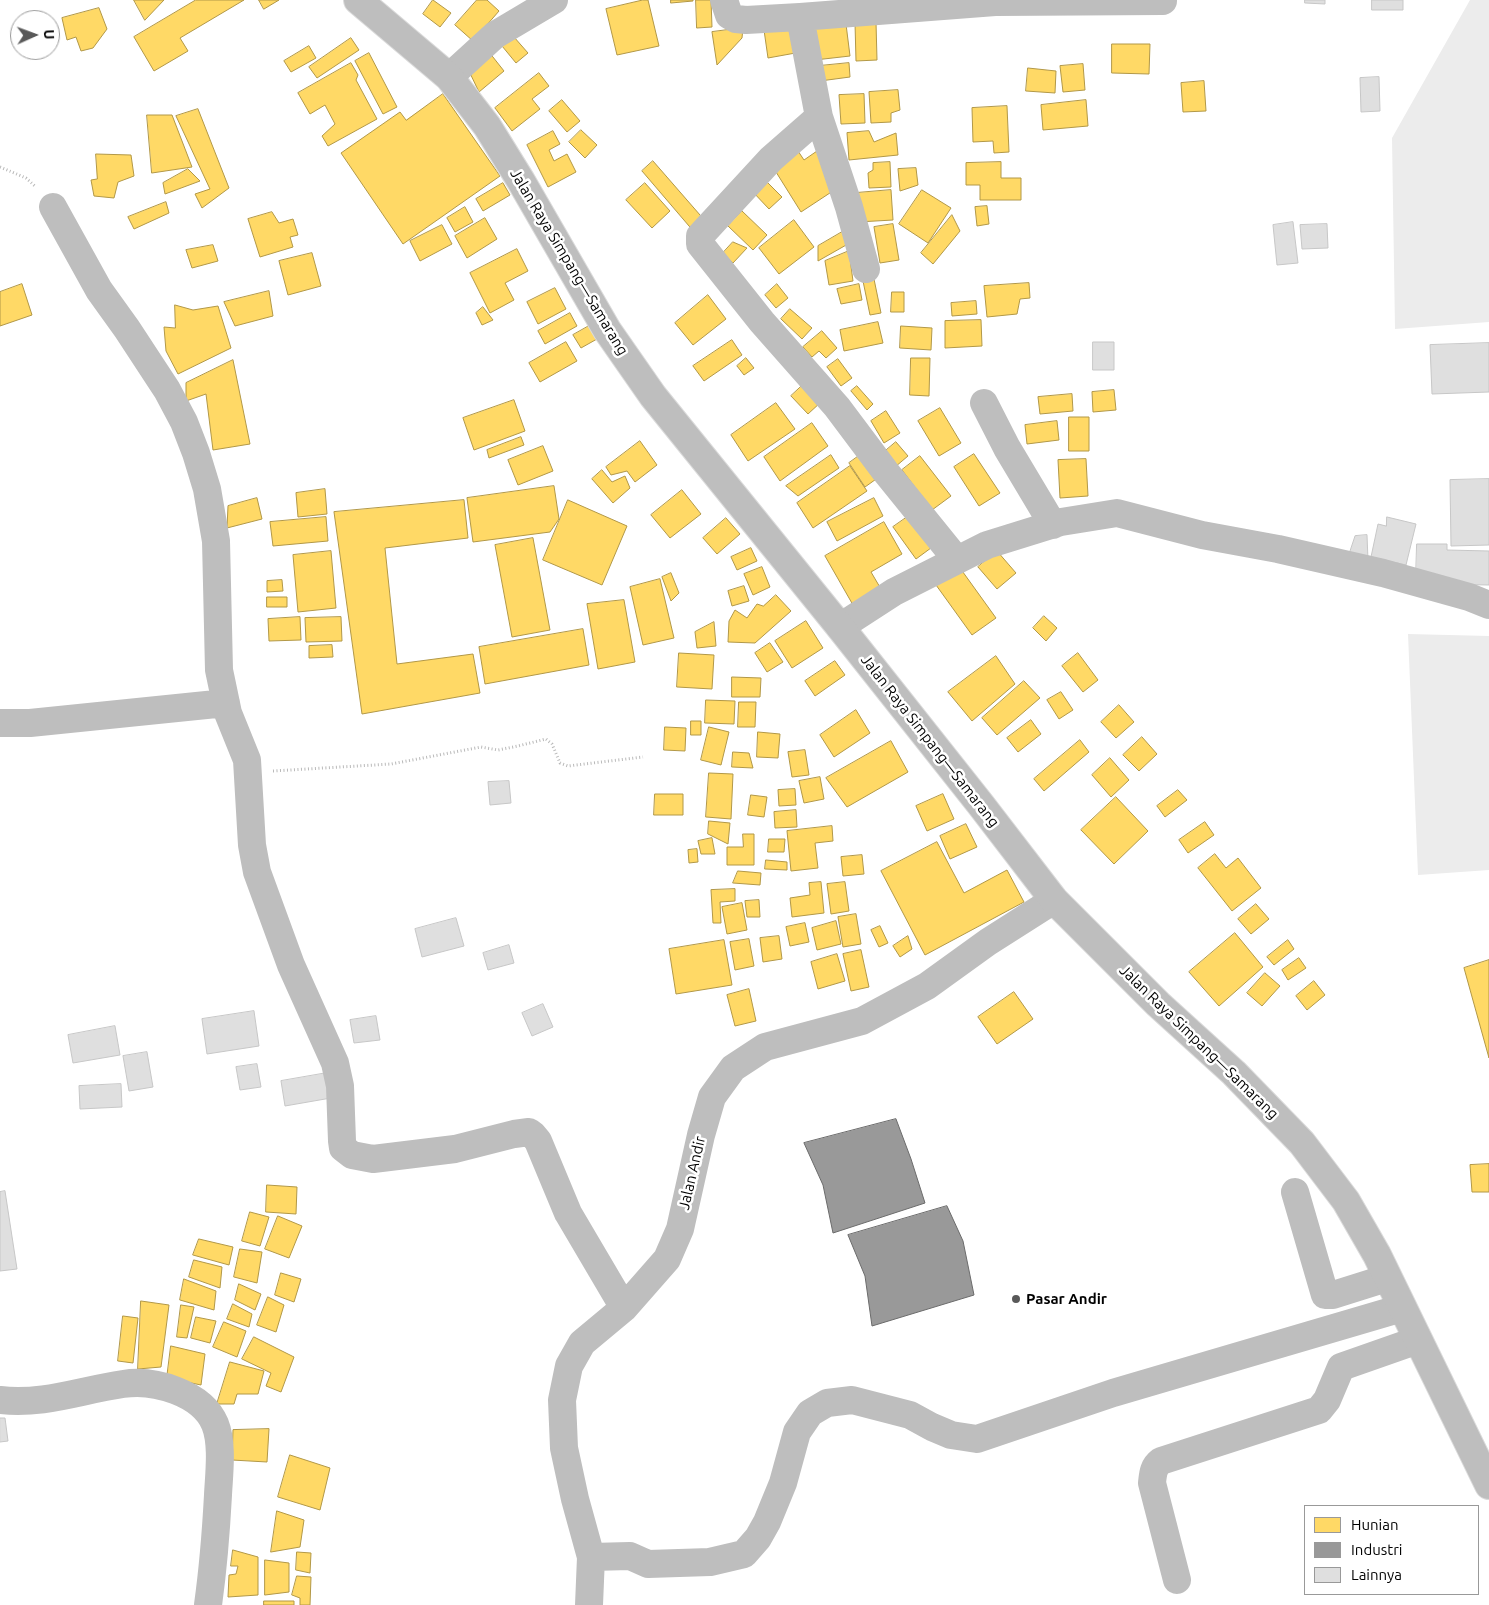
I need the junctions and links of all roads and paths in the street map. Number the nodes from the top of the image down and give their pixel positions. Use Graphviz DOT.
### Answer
graph roads {
  1 [pos="358,0"];
  2 [pos="554,0"];
  3 [pos="724,0"];
  4 [pos="1163,2"];
  5 [pos="800,17"];
  6 [pos="449,77"];
  7 [pos="819,117"];
  8 [pos="0,167"];
  9 [pos="53,207"];
  10 [pos="866,269"];
  11 [pos="984,403"];
  12 [pos="1053,524"];
  13 [pos="956,560"];
  14 [pos="1489,605"];
  15 [pos="840,627"];
  16 [pos="226,703"];
  17 [pos="0,723"];
  18 [pos="643,757"];
  19 [pos="247,772"];
  20 [pos="1054,900"];
  21 [pos="1295,1192"];
  22 [pos="1388,1278"];
  23 [pos="624,1308"];
  24 [pos="1402,1308"];
  25 [pos="1418,1340"];
  26 [pos="0,1400"];
  27 [pos="1489,1485"];
  28 [pos="591,1557"];
  29 [pos="1177,1580"];
  30 [pos="208,1605"];
  31 [pos="589,1605"];
  1 -- 6 [label="street, Jalan Raya Simpang—Samarang"];
  2 -- 6 [label="street"];
  3 -- 5 [label="street"];
  4 -- 5 [label="street"];
  5 -- 7 [label="street"];
  6 -- 15 [label="street, Jalan Raya Simpang—Samarang"];
  7 -- 10 [label="street"];
  7 -- 13 [label="street"];
  8 -- 9 [label="path"];
  9 -- 16 [label="street"];
  11 -- 12 [label="street"];
  12 -- 13 [label="street"];
  12 -- 14 [label="street"];
  13 -- 15 [label="street"];
  15 -- 20 [label="street, Jalan Raya Simpang—Samarang"];
  16 -- 17 [label="street"];
  16 -- 19 [label="street"];
  18 -- 19 [label="path"];
  19 -- 23 [label="street"];
  20 -- 22 [label="street, Jalan Raya Simpang—Samarang"];
  20 -- 23 [label="street, Jalan Andir"];
  21 -- 22 [label="street"];
  22 -- 24 [label="street, Jalan Raya Simpang—Samarang"];
  23 -- 28 [label="street, Jalan Andir"];
  24 -- 25 [label="street, Jalan Raya Simpang—Samarang"];
  24 -- 28 [label="street"];
  25 -- 27 [label="street, Jalan Raya Simpang—Samarang"];
  25 -- 29 [label="street"];
  26 -- 30 [label="street"];
  28 -- 31 [label="street, Jalan Andir"];
}
